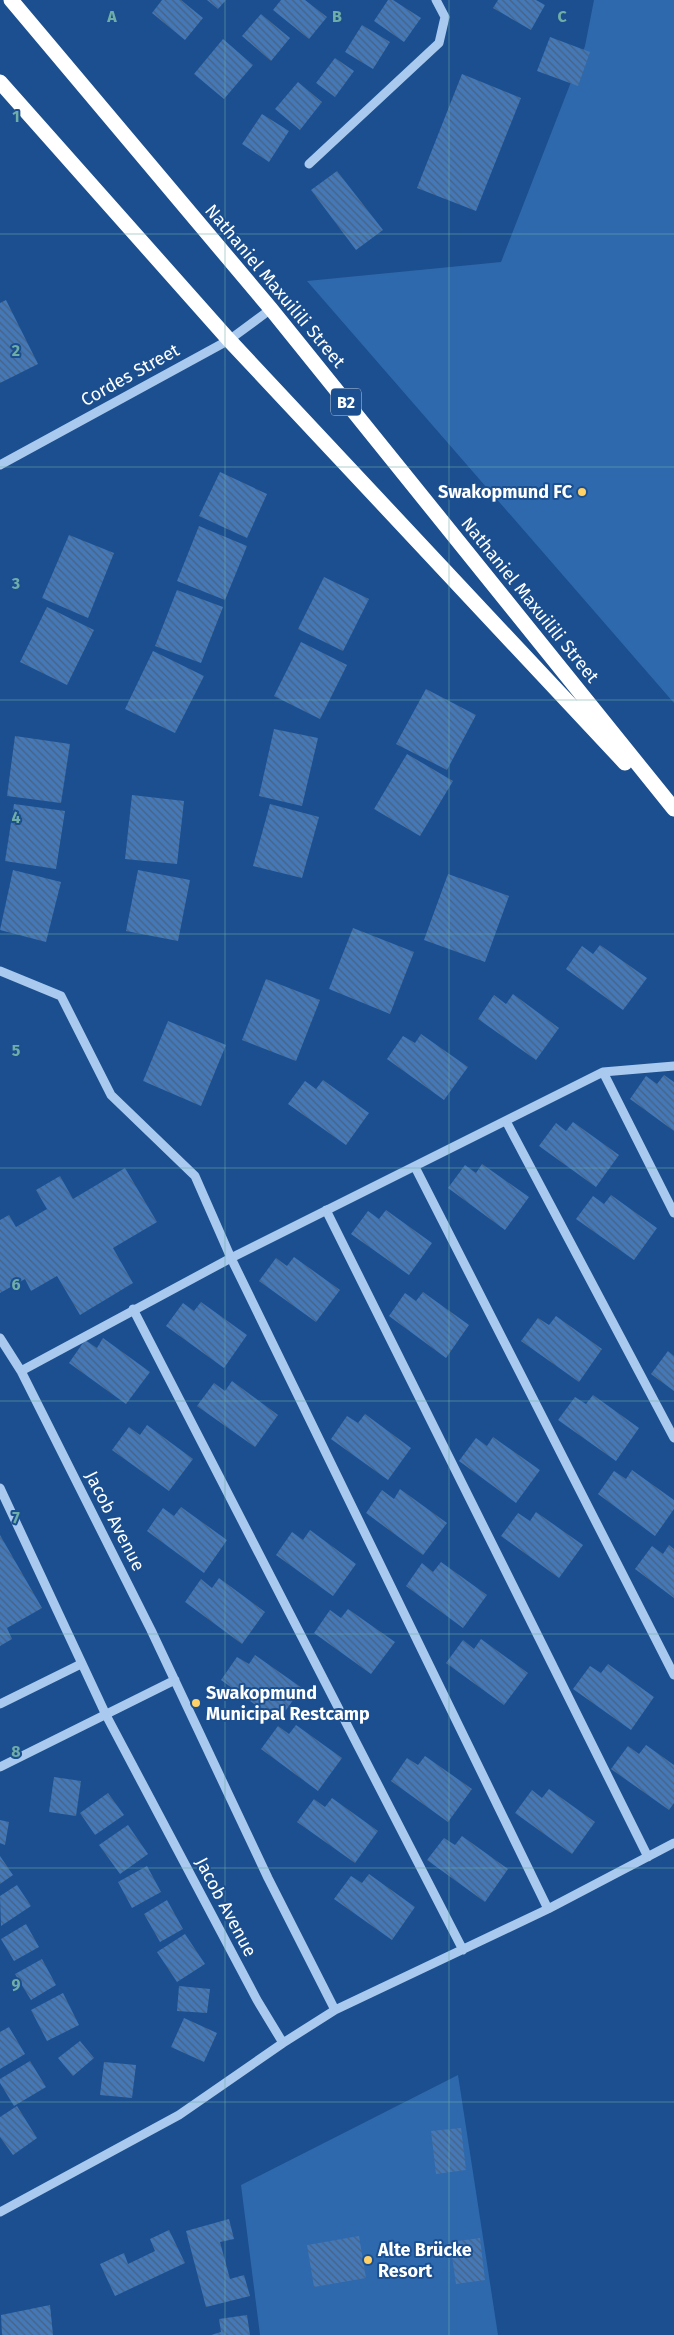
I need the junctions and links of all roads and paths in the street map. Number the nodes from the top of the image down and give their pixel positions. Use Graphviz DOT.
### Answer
graph roads {
  1 [pos="11,0"];
  2 [pos="436,0"];
  3 [pos="0,82"];
  4 [pos="309,164"];
  5 [pos="271,309"];
  6 [pos="229,340"];
  7 [pos="0,465"];
  8 [pos="674,809"];
  9 [pos="674,815"];
  10 [pos="0,971"];
  11 [pos="674,1066"];
  12 [pos="603,1072"];
  13 [pos="506,1121"];
  14 [pos="415,1167"];
  15 [pos="326,1210"];
  16 [pos="674,1213"];
  17 [pos="231,1258"];
  18 [pos="133,1309"];
  19 [pos="0,1338"];
  20 [pos="21,1371"];
  21 [pos="674,1438"];
  22 [pos="0,1488"];
  23 [pos="82,1664"];
  24 [pos="674,1675"];
  25 [pos="175,1680"];
  26 [pos="0,1704"];
  27 [pos="106,1714"];
  28 [pos="0,1767"];
  29 [pos="674,1843"];
  30 [pos="648,1857"];
  31 [pos="548,1909"];
  32 [pos="463,1950"];
  33 [pos="335,2010"];
  34 [pos="283,2043"];
  35 [pos="0,2212"];
  1 -- 5 [label="highway, Nathaniel Maxuilili Street / B2"];
  2 -- 4 [label="street"];
  3 -- 6 [label="highway, Nathaniel Maxuilili Street / B2"];
  5 -- 6 [label="street, Cordes Street"];
  5 -- 8 [label="highway, Nathaniel Maxuilili Street / B2"];
  6 -- 7 [label="street, Cordes Street"];
  6 -- 9 [label="highway, Nathaniel Maxuilili Street / B2"];
  10 -- 17 [label="street"];
  11 -- 12 [label="street"];
  12 -- 13 [label="street"];
  12 -- 16 [label="street"];
  13 -- 14 [label="street"];
  13 -- 21 [label="street"];
  14 -- 15 [label="street"];
  14 -- 24 [label="street"];
  15 -- 17 [label="street"];
  15 -- 30 [label="street"];
  17 -- 18 [label="street"];
  17 -- 31 [label="street"];
  18 -- 20 [label="street"];
  18 -- 32 [label="street"];
  19 -- 20 [label="street, Jacob Avenue"];
  20 -- 25 [label="street, Jacob Avenue"];
  22 -- 23 [label="street, Jacob Avenue"];
  23 -- 26 [label="street"];
  23 -- 27 [label="street, Jacob Avenue"];
  25 -- 27 [label="street"];
  25 -- 33 [label="street, Jacob Avenue"];
  27 -- 28 [label="street"];
  27 -- 34 [label="street, Jacob Avenue"];
  29 -- 30 [label="street"];
  30 -- 31 [label="street"];
  31 -- 32 [label="street"];
  32 -- 33 [label="street"];
  33 -- 34 [label="street"];
  34 -- 35 [label="street"];
}
